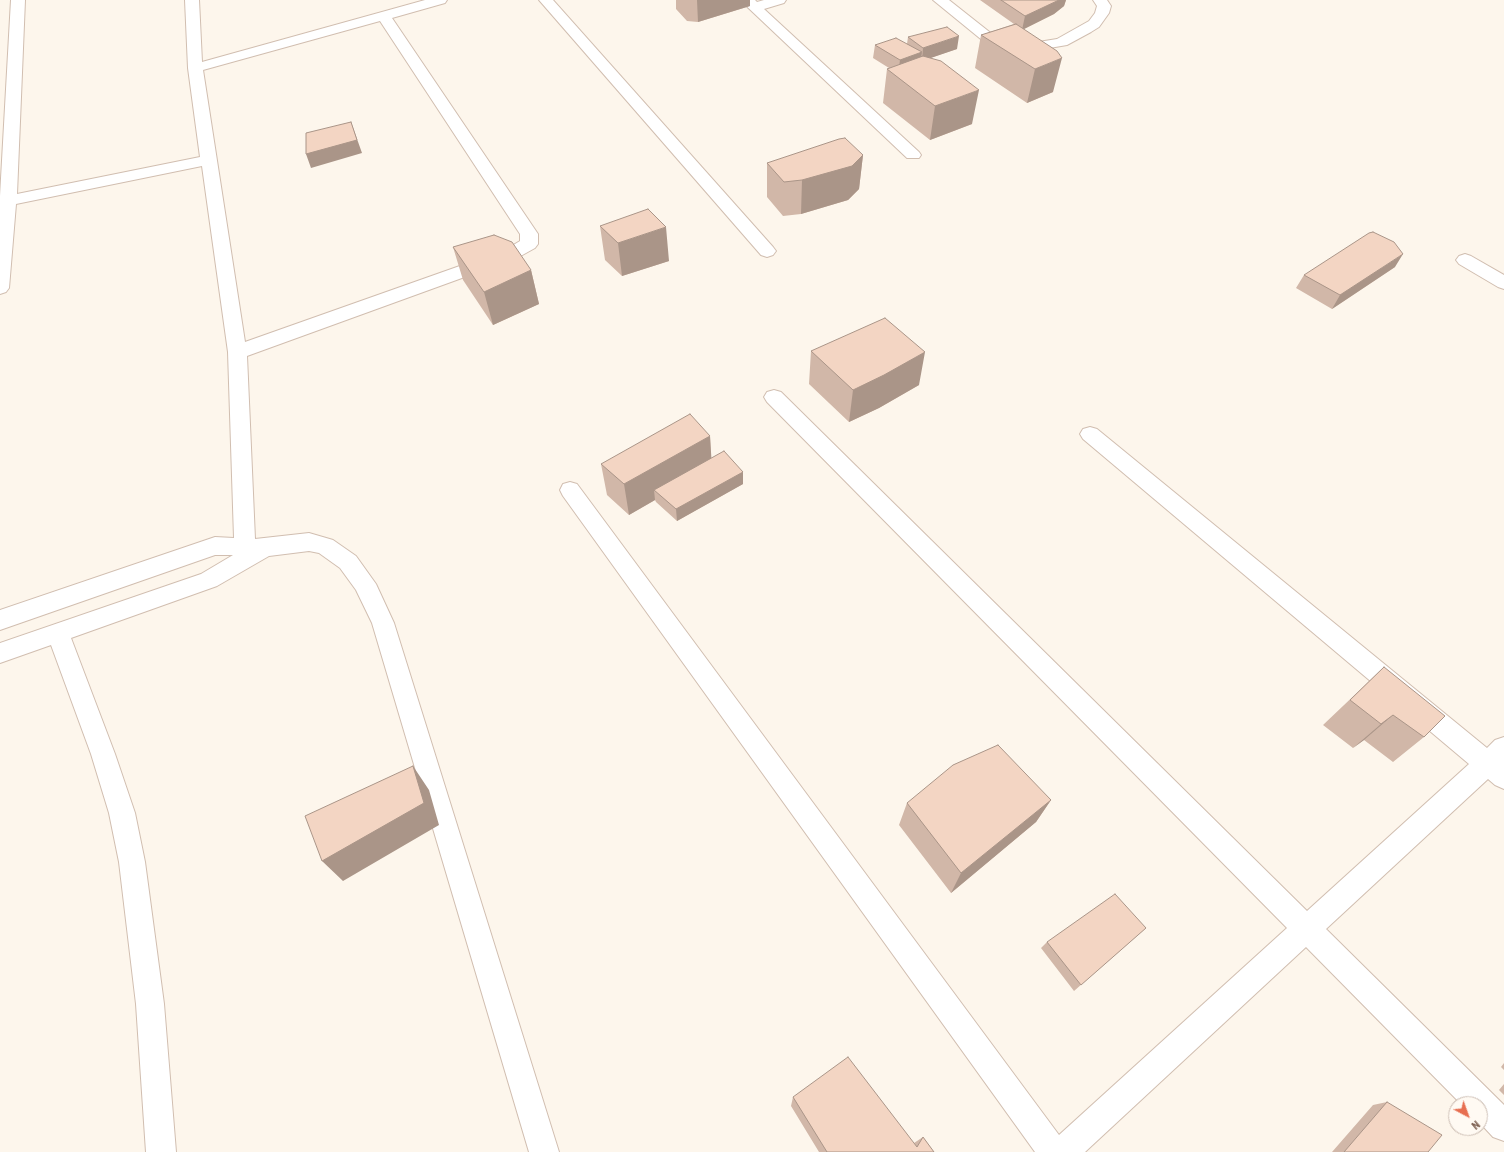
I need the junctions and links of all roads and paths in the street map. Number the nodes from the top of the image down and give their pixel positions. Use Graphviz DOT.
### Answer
graph roads {
  1 [pos="18,0"];
  2 [pos="192,0"];
  3 [pos="440,0"];
  4 [pos="546,0"];
  5 [pos="779,0"];
  6 [pos="940,0"];
  7 [pos="1100,0"];
  8 [pos="751,4"];
  9 [pos="383,15"];
  10 [pos="195,68"];
  11 [pos="914,155"];
  12 [pos="209,160"];
  13 [pos="4,202"];
  14 [pos="767,251"];
  15 [pos="1465,260"];
  16 [pos="1504,283"];
  17 [pos="0,288"];
  18 [pos="237,352"];
  19 [pos="774,397"];
  20 [pos="1090,434"];
  21 [pos="570,490"];
  22 [pos="255,548"];
  23 [pos="0,620"];
  24 [pos="58,633"];
  25 [pos="0,653"];
  26 [pos="1498,763"];
  27 [pos="1307,928"];
  28 [pos="1504,1126"];
  29 [pos="161,1152"];
  30 [pos="544,1152"];
  31 [pos="1054,1152"];
  32 [pos="1063,1152"];
  1 -- 13 [label="street"];
  2 -- 10 [label="street"];
  3 -- 9 [label="street"];
  4 -- 14 [label="street"];
  5 -- 8 [label="street"];
  6 -- 7 [label="street"];
  8 -- 11 [label="street"];
  9 -- 10 [label="street"];
  9 -- 18 [label="street"];
  10 -- 12 [label="street"];
  12 -- 13 [label="street"];
  12 -- 18 [label="street"];
  13 -- 17 [label="street"];
  15 -- 16 [label="street"];
  18 -- 22 [label="street"];
  19 -- 27 [label="street"];
  20 -- 26 [label="street"];
  21 -- 31 [label="street"];
  22 -- 23 [label="street"];
  22 -- 24 [label="street"];
  22 -- 30 [label="street"];
  24 -- 25 [label="street"];
  24 -- 29 [label="street"];
  26 -- 27 [label="street"];
  27 -- 28 [label="street"];
  27 -- 32 [label="street"];
}
